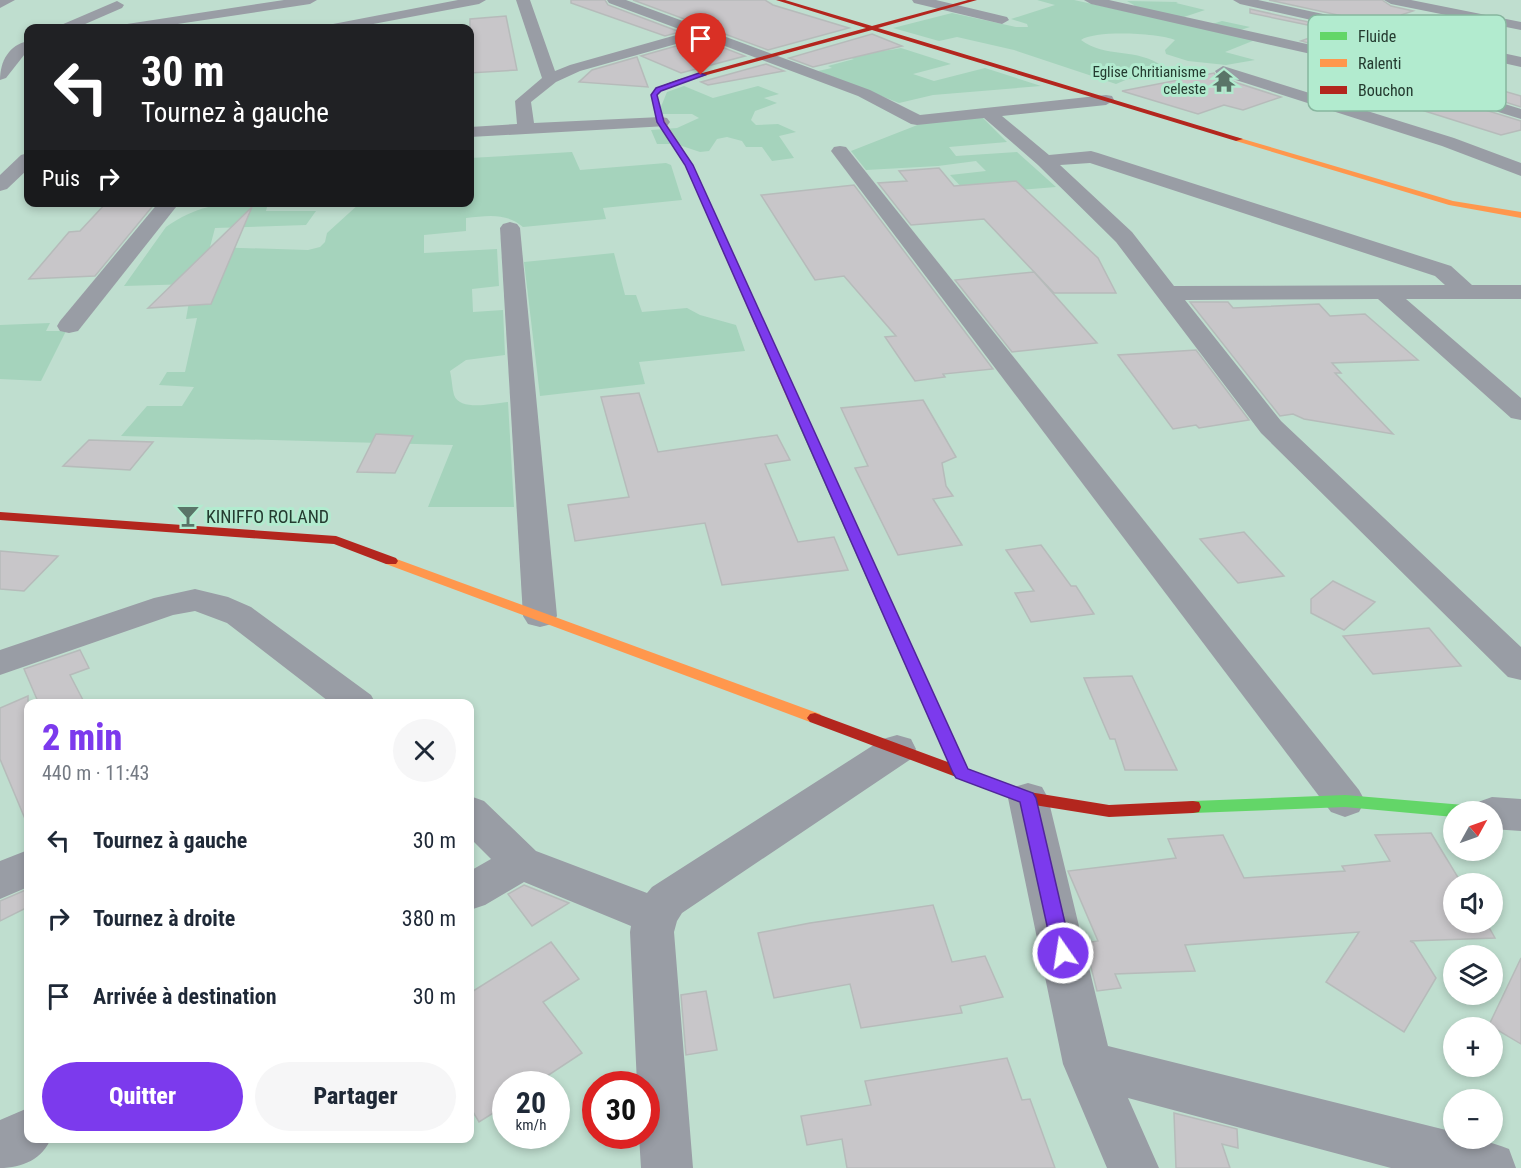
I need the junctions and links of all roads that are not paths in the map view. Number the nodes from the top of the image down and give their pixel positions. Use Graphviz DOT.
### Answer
graph roads {
  1 [pos="8,0"];
  2 [pos="310,0"];
  3 [pos="478,0"];
  4 [pos="523,0"];
  5 [pos="614,0"];
  6 [pos="779,0"];
  7 [pos="920,0"];
  8 [pos="974,0"];
  9 [pos="1090,0"];
  10 [pos="1240,0"];
  11 [pos="1391,0"];
  12 [pos="118,2"];
  13 [pos="0,4"];
  14 [pos="946,7"];
  15 [pos="1309,15"];
  16 [pos="1471,15"];
  17 [pos="1002,20"];
  18 [pos="401,22"];
  19 [pos="74,24"];
  20 [pos="126,24"];
  21 [pos="163,24"];
  22 [pos="378,24"];
  23 [pos="868,28"];
  24 [pos="700,33"];
  25 [pos="24,47"];
  26 [pos="1308,48"];
  27 [pos="768,57"];
  28 [pos="1506,59"];
  29 [pos="1521,62"];
  30 [pos="1223,70"];
  31 [pos="0,75"];
  32 [pos="550,79"];
  33 [pos="1308,98"];
  34 [pos="1106,100"];
  35 [pos="1506,109"];
  36 [pos="1347,111"];
  37 [pos="988,113"];
  38 [pos="1521,114"];
  39 [pos="661,122"];
  40 [pos="526,129"];
  41 [pos="474,132"];
  42 [pos="1512,147"];
  43 [pos="840,152"];
  44 [pos="1484,156"];
  45 [pos="1045,161"];
  46 [pos="24,163"];
  47 [pos="1521,170"];
  48 [pos="0,185"];
  49 [pos="166,207"];
  50 [pos="1521,214"];
  51 [pos="510,228"];
  52 [pos="1465,291"];
  53 [pos="1521,292"];
  54 [pos="1168,293"];
  55 [pos="1385,293"];
  56 [pos="69,327"];
  57 [pos="1515,401"];
  58 [pos="0,516"];
  59 [pos="540,616"];
  60 [pos="0,663"];
  61 [pos="1521,668"];
  62 [pos="351,699"];
  63 [pos="897,750"];
  64 [pos="961,773"];
  65 [pos="1028,798"];
  66 [pos="1345,801"];
  67 [pos="1443,809"];
  68 [pos="1503,814"];
  69 [pos="1521,815"];
  70 [pos="474,816"];
  71 [pos="521,863"];
  72 [pos="24,869"];
  73 [pos="0,881"];
  74 [pos="474,890"];
  75 [pos="656,916"];
  76 [pos="1088,1064"];
  77 [pos="24,1135"];
  78 [pos="0,1149"];
  79 [pos="661,1165"];
  80 [pos="1133,1168"];
  81 [pos="1490,1168"];
  1 -- 13 [label="street"];
  2 -- 21 [label="street"];
  3 -- 18 [label="street"];
  4 -- 32 [label="street"];
  5 -- 24 [label="street"];
  6 -- 23 [label="street"];
  7 -- 14 [label="street"];
  8 -- 14 [label="street"];
  9 -- 26 [label="street"];
  10 -- 15 [label="street"];
  11 -- 16 [label="street"];
  12 -- 19 [label="street"];
  12 -- 20 [label="street"];
  14 -- 17 [label="street"];
  14 -- 23 [label="street"];
  18 -- 22 [label="street"];
  23 -- 27 [label="street"];
  23 -- 34 [label="street"];
  24 -- 27 [label="street"];
  24 -- 32 [label="street"];
  25 -- 31 [label="street"];
  27 -- 37 [label="street"];
  27 -- 39 [label="street"];
  28 -- 29 [label="street"];
  30 -- 33 [label="street"];
  32 -- 40 [label="street"];
  34 -- 37 [label="street"];
  34 -- 50 [label="street"];
  35 -- 38 [label="street"];
  36 -- 44 [label="street"];
  37 -- 45 [label="street"];
  39 -- 40 [label="street"];
  39 -- 64 [label="street"];
  40 -- 41 [label="street"];
  42 -- 44 [label="street"];
  43 -- 66 [label="street"];
  44 -- 47 [label="street"];
  45 -- 52 [label="street"];
  45 -- 54 [label="street"];
  46 -- 48 [label="street"];
  49 -- 56 [label="street"];
  51 -- 59 [label="street"];
  52 -- 53 [label="street"];
  52 -- 55 [label="street"];
  54 -- 55 [label="street"];
  54 -- 61 [label="street"];
  55 -- 57 [label="street"];
  58 -- 59 [label="street"];
  59 -- 63 [label="street"];
  60 -- 62 [label="street"];
  63 -- 64 [label="street"];
  63 -- 75 [label="street"];
  64 -- 65 [label="street"];
  65 -- 66 [label="street"];
  65 -- 76 [label="street"];
  66 -- 67 [label="street"];
  68 -- 69 [label="street"];
  70 -- 71 [label="street"];
  71 -- 74 [label="street"];
  71 -- 75 [label="street"];
  72 -- 73 [label="street"];
  75 -- 79 [label="street"];
  76 -- 80 [label="street"];
  76 -- 81 [label="street"];
  77 -- 78 [label="street"];
}
